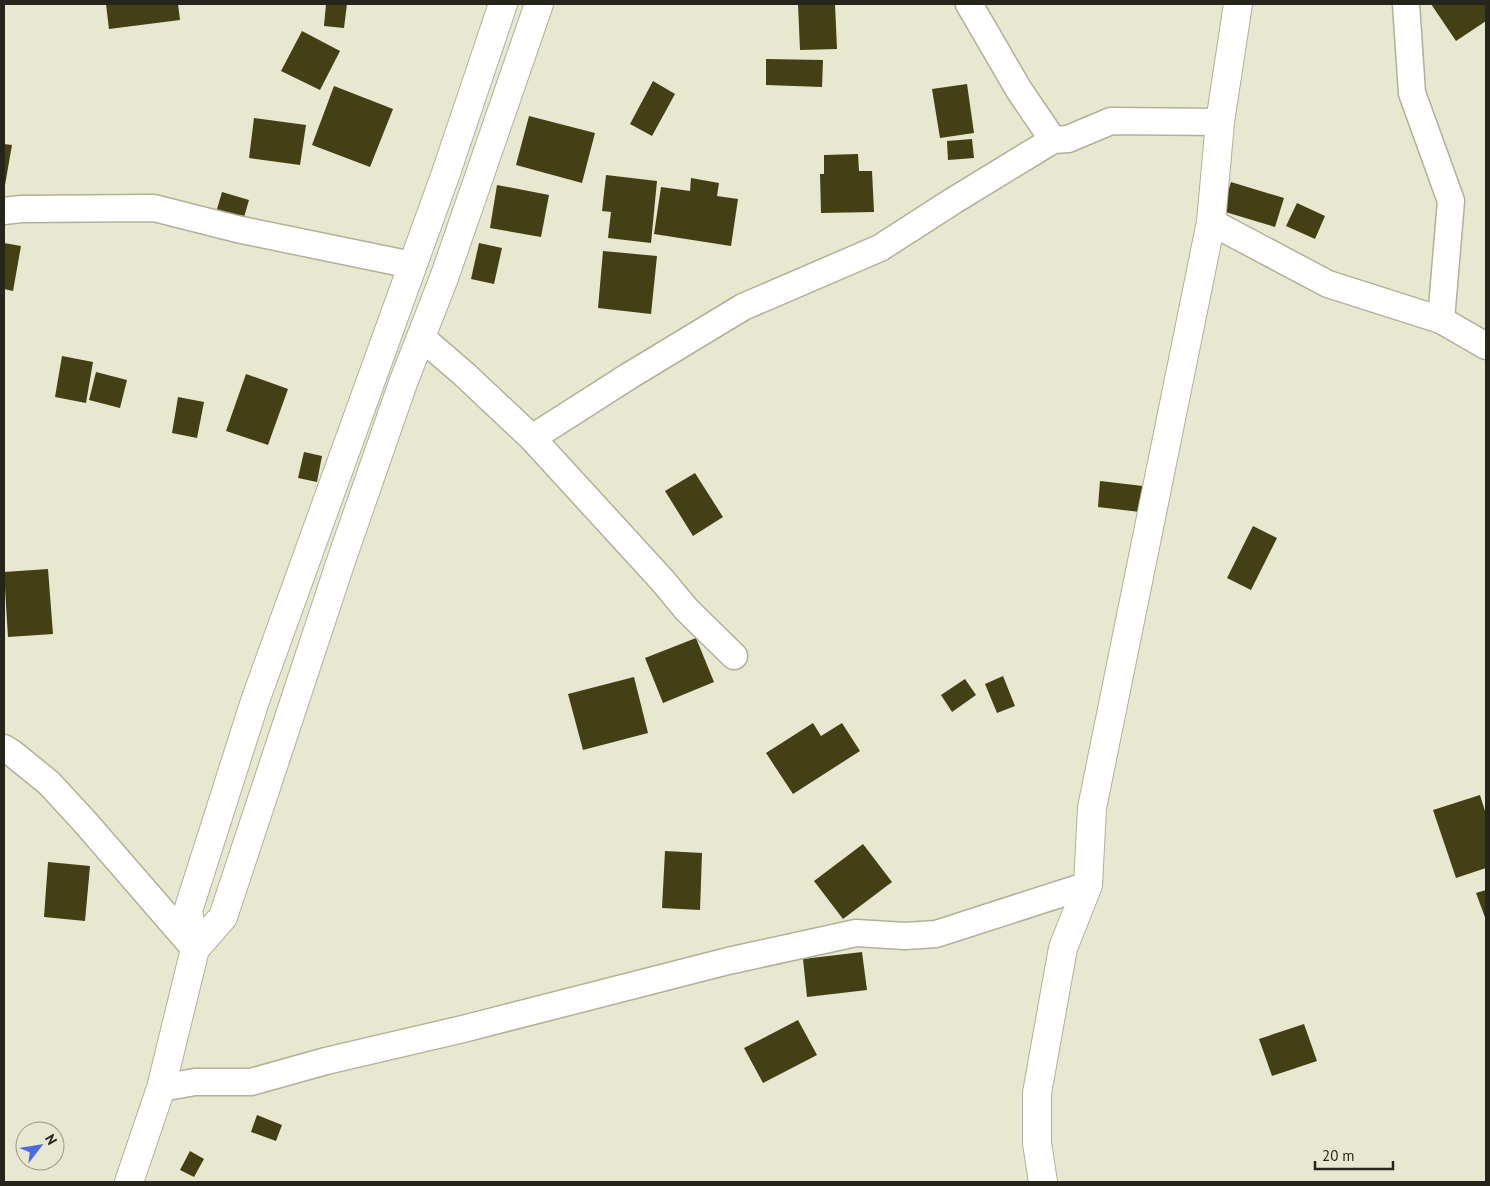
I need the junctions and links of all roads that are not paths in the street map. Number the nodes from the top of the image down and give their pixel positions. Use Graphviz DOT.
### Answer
graph roads {
  1 [pos="503,4"];
  2 [pos="539,4"];
  3 [pos="968,4"];
  4 [pos="1238,4"];
  5 [pos="1406,4"];
  6 [pos="1220,122"];
  7 [pos="1053,140"];
  8 [pos="4,211"];
  9 [pos="1211,222"];
  10 [pos="412,264"];
  11 [pos="1441,320"];
  12 [pos="420,337"];
  13 [pos="1486,346"];
  14 [pos="532,438"];
  15 [pos="734,656"];
  16 [pos="4,748"];
  17 [pos="1088,885"];
  18 [pos="195,949"];
  19 [pos="161,1088"];
  20 [pos="130,1182"];
  21 [pos="1043,1182"];
  1 -- 10 [label="main road"];
  2 -- 12 [label="main road"];
  3 -- 7 [label="street"];
  4 -- 6 [label="main road"];
  5 -- 11 [label="street"];
  6 -- 7 [label="street"];
  6 -- 9 [label="main road"];
  7 -- 14 [label="street"];
  8 -- 10 [label="street"];
  9 -- 11 [label="street"];
  9 -- 17 [label="main road"];
  10 -- 18 [label="main road"];
  11 -- 13 [label="street"];
  12 -- 14 [label="street"];
  12 -- 18 [label="main road"];
  14 -- 15 [label="street"];
  16 -- 18 [label="street"];
  17 -- 19 [label="street"];
  17 -- 21 [label="main road"];
  18 -- 19 [label="main road"];
  19 -- 20 [label="main road"];
}
